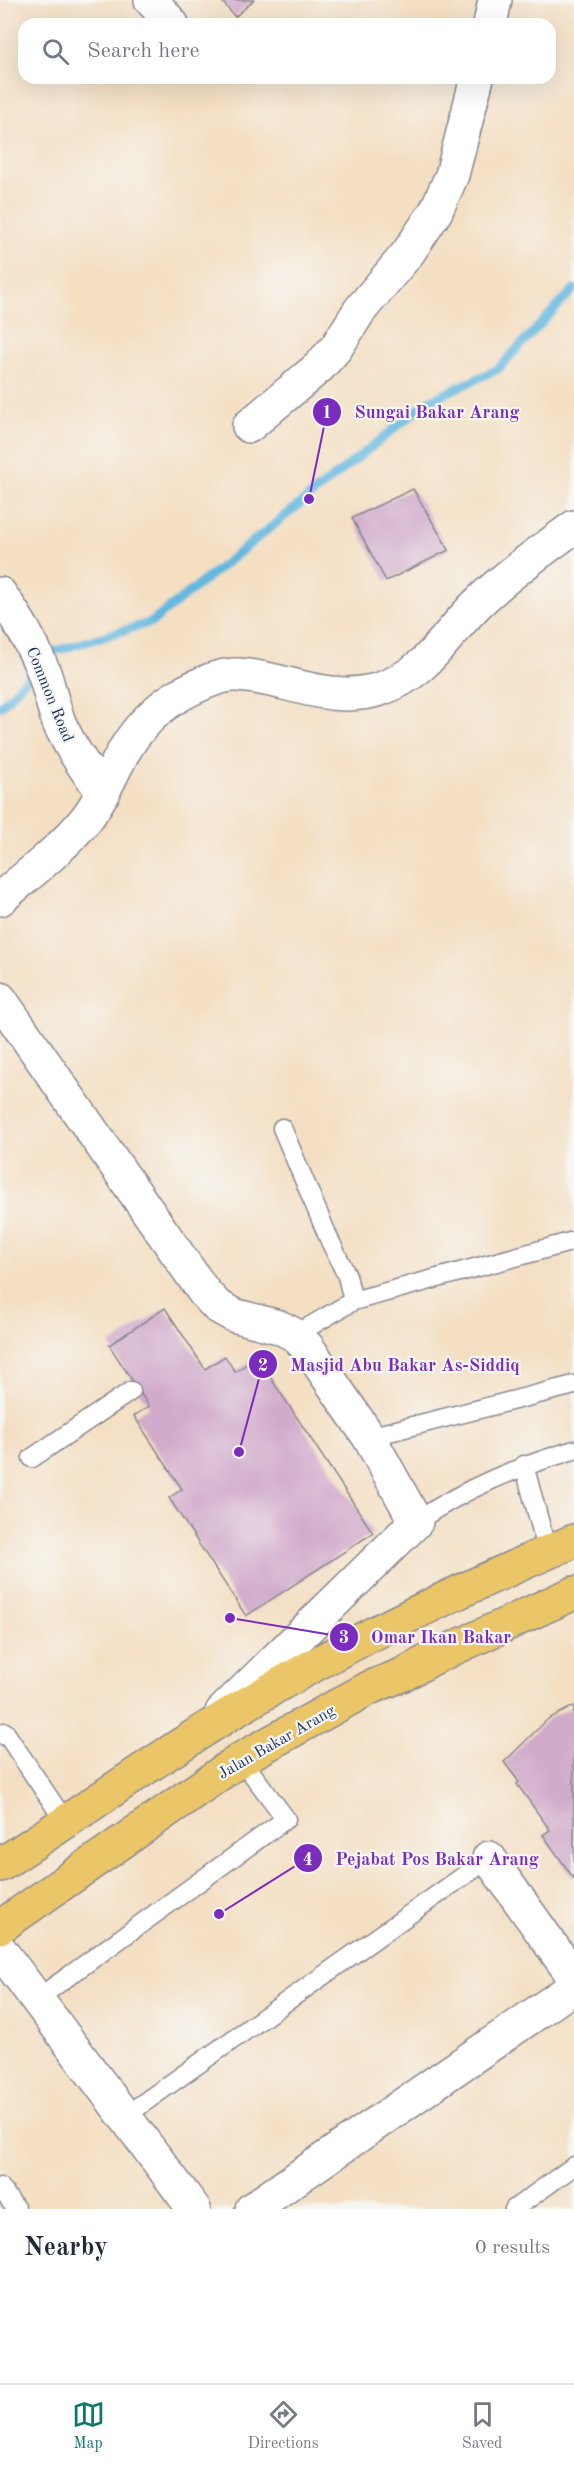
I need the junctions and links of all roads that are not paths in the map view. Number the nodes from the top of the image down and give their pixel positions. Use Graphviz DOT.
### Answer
graph roads {
  1 [pos="151,0"];
  2 [pos="495,0"];
  3 [pos="166,18"];
  4 [pos="491,18"];
  5 [pos="476,84"];
  6 [pos="249,426"];
  7 [pos="574,527"];
  8 [pos="0,594"];
  9 [pos="104,792"];
  10 [pos="0,899"];
  11 [pos="0,999"];
  12 [pos="282,1128"];
  13 [pos="574,1241"];
  14 [pos="353,1301"];
  15 [pos="295,1335"];
  16 [pos="574,1385"];
  17 [pos="131,1391"];
  18 [pos="369,1437"];
  19 [pos="574,1450"];
  20 [pos="32,1458"];
  21 [pos="524,1465"];
  22 [pos="416,1522"];
  23 [pos="561,1547"];
  24 [pos="574,1593"];
  25 [pos="207,1728"];
  26 [pos="2,1731"];
  27 [pos="241,1759"];
  28 [pos="66,1823"];
  29 [pos="489,1858"];
  30 [pos="0,1865"];
  31 [pos="0,1927"];
  32 [pos="0,1950"];
  33 [pos="574,1977"];
  34 [pos="574,1987"];
  35 [pos="37,1999"];
  36 [pos="124,2116"];
  37 [pos="574,2166"];
  38 [pos="0,2187"];
  39 [pos="16,2209"];
  40 [pos="194,2209"];
  41 [pos="252,2209"];
  42 [pos="514,2209"];
  1 -- 3 [label="street"];
  2 -- 4 [label="street"];
  5 -- 6 [label="street"];
  7 -- 9 [label="street"];
  8 -- 9 [label="street, Common Road"];
  9 -- 10 [label="street"];
  11 -- 15 [label="street"];
  12 -- 14 [label="lane"];
  13 -- 14 [label="lane"];
  14 -- 15 [label="lane"];
  15 -- 18 [label="street"];
  16 -- 18 [label="lane"];
  17 -- 20 [label="lane"];
  18 -- 22 [label="street"];
  19 -- 21 [label="lane"];
  21 -- 22 [label="lane"];
  21 -- 23 [label="lane"];
  22 -- 25 [label="street"];
  23 -- 25 [label="main road"];
  24 -- 27 [label="main road, Jalan Bakar Arang"];
  25 -- 28 [label="main road"];
  26 -- 28 [label="lane"];
  27 -- 31 [label="main road, Jalan Bakar Arang"];
  27 -- 35 [label="lane"];
  28 -- 30 [label="main road"];
  29 -- 33 [label="street"];
  29 -- 36 [label="lane"];
  32 -- 35 [label="street"];
  34 -- 41 [label="street"];
  35 -- 36 [label="street"];
  36 -- 40 [label="street"];
  37 -- 42 [label="lane"];
  38 -- 39 [label="lane"];
}
